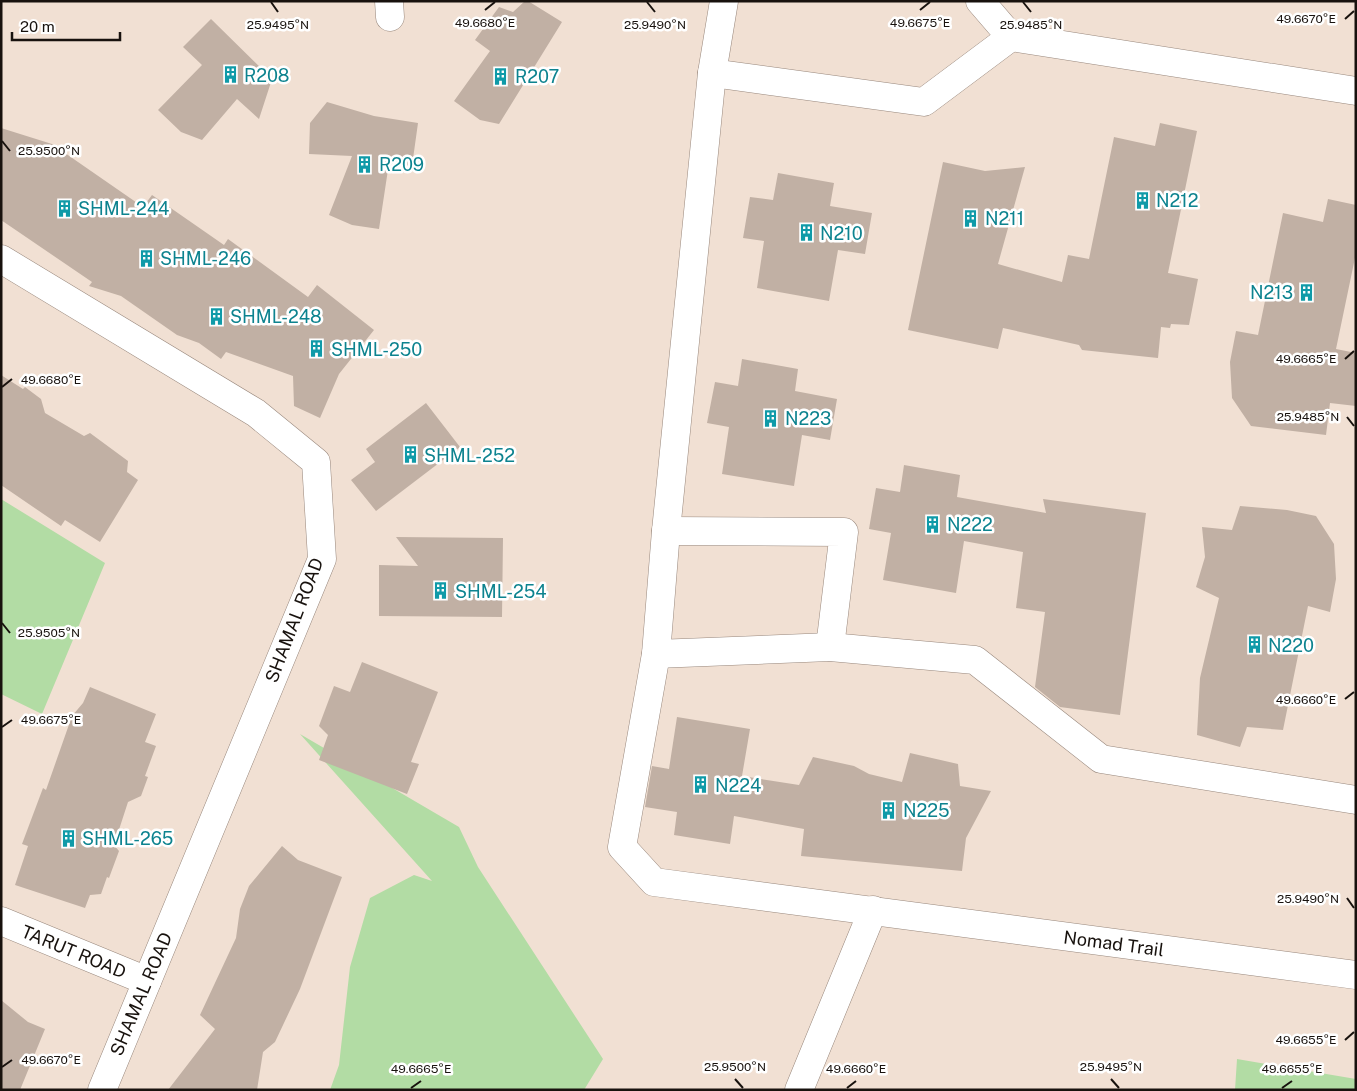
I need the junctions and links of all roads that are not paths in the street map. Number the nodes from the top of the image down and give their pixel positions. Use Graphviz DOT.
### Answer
graph roads {
  1 [pos="724,1"];
  2 [pos="980,1"];
  3 [pos="1011,38"];
  4 [pos="712,73"];
  5 [pos="1356,91"];
  6 [pos="1,259"];
  7 [pos="666,531"];
  8 [pos="830,647"];
  9 [pos="656,654"];
  10 [pos="1356,800"];
  11 [pos="872,910"];
  12 [pos="1,921"];
  13 [pos="1356,975"];
  14 [pos="146,982"];
  15 [pos="102,1090"];
  16 [pos="799,1090"];
  1 -- 4 [label="street"];
  2 -- 3 [label="street"];
  3 -- 4 [label="street"];
  3 -- 5 [label="street"];
  4 -- 7 [label="street"];
  6 -- 14 [label="street, SHAMAL ROAD"];
  7 -- 8 [label="street"];
  7 -- 9 [label="street"];
  8 -- 9 [label="street"];
  8 -- 10 [label="street"];
  9 -- 11 [label="street, Nomad Trail"];
  11 -- 13 [label="street, Nomad Trail"];
  11 -- 16 [label="street"];
  12 -- 14 [label="street, TARUT ROAD"];
  14 -- 15 [label="street, SHAMAL ROAD"];
}
